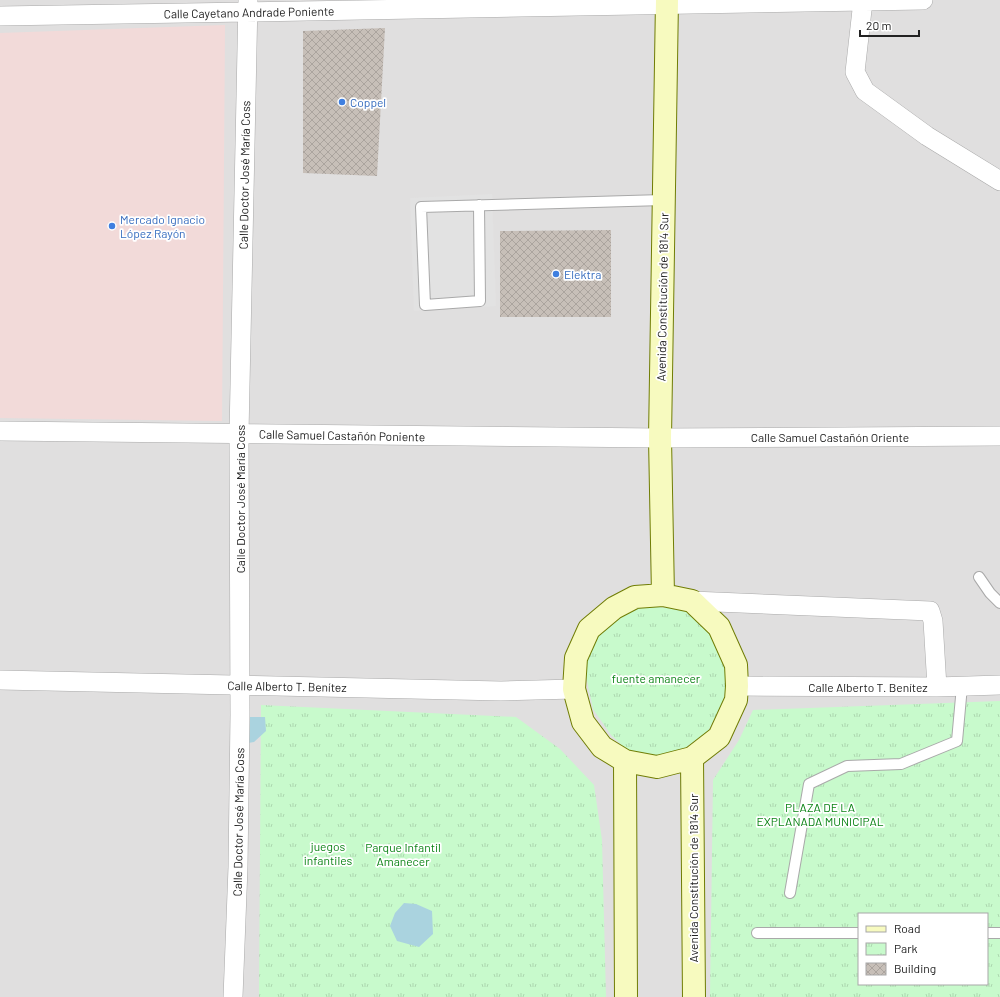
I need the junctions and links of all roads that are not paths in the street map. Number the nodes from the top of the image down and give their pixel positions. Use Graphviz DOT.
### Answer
graph roads {
  1 [pos="923,0"];
  2 [pos="863,1"];
  3 [pos="667,2"];
  4 [pos="248,6"];
  5 [pos="0,16"];
  6 [pos="1000,181"];
  7 [pos="664,200"];
  8 [pos="479,205"];
  9 [pos="0,431"];
  10 [pos="239,434"];
  11 [pos="1000,436"];
  12 [pos="660,438"];
  13 [pos="979,577"];
  14 [pos="663,595"];
  15 [pos="692,601"];
  16 [pos="1000,603"];
  17 [pos="0,680"];
  18 [pos="241,685"];
  19 [pos="1000,685"];
  20 [pos="737,686"];
  21 [pos="962,686"];
  22 [pos="937,687"];
  23 [pos="574,689"];
  24 [pos="692,758"];
  25 [pos="625,761"];
  26 [pos="790,893"];
  27 [pos="757,933"];
  28 [pos="858,933"];
  29 [pos="988,933"];
  30 [pos="1000,933"];
  31 [pos="234,997"];
  32 [pos="626,997"];
  33 [pos="694,997"];
  1 -- 2 [label="street, Calle Cayetano Andrade Poniente"];
  2 -- 3 [label="street, Calle Cayetano Andrade Poniente"];
  2 -- 6 [label="street"];
  3 -- 4 [label="street, Calle Cayetano Andrade Poniente"];
  3 -- 7 [label="main road, Avenida Constitución de 1814 Sur"];
  4 -- 5 [label="street, Calle Cayetano Andrade Poniente"];
  4 -- 10 [label="street, Calle Doctor José María Coss"];
  7 -- 8 [label="lane"];
  7 -- 12 [label="main road, Avenida Constitución de 1814 Sur"];
  8 -- 8 [label="lane"];
  9 -- 10 [label="street, Calle Samuel Castañón Poniente"];
  10 -- 12 [label="street, Calle Samuel Castañón Poniente"];
  10 -- 18 [label="street, Calle Doctor José María Coss"];
  11 -- 12 [label="street, Calle Samuel Castañón Oriente"];
  12 -- 14 [label="main road, Avenida Constitución de 1814 Sur"];
  13 -- 16 [label="lane"];
  14 -- 15 [label="main road"];
  14 -- 23 [label="main road"];
  15 -- 20 [label="main road"];
  15 -- 22 [label="street"];
  17 -- 18 [label="street, Calle Alberto T. Benítez"];
  18 -- 23 [label="street, Calle Alberto T. Benítez"];
  18 -- 31 [label="street, Calle Doctor José María Coss"];
  19 -- 21 [label="street, Calle Alberto T. Benítez"];
  20 -- 22 [label="street, Calle Alberto T. Benítez"];
  20 -- 24 [label="main road"];
  21 -- 22 [label="street, Calle Alberto T. Benítez"];
  21 -- 26 [label="lane"];
  23 -- 25 [label="main road"];
  24 -- 25 [label="main road"];
  24 -- 33 [label="main road, Avenida Constitución de 1814 Sur"];
  25 -- 32 [label="main road"];
  27 -- 28 [label="lane"];
  29 -- 30 [label="lane"];
}
